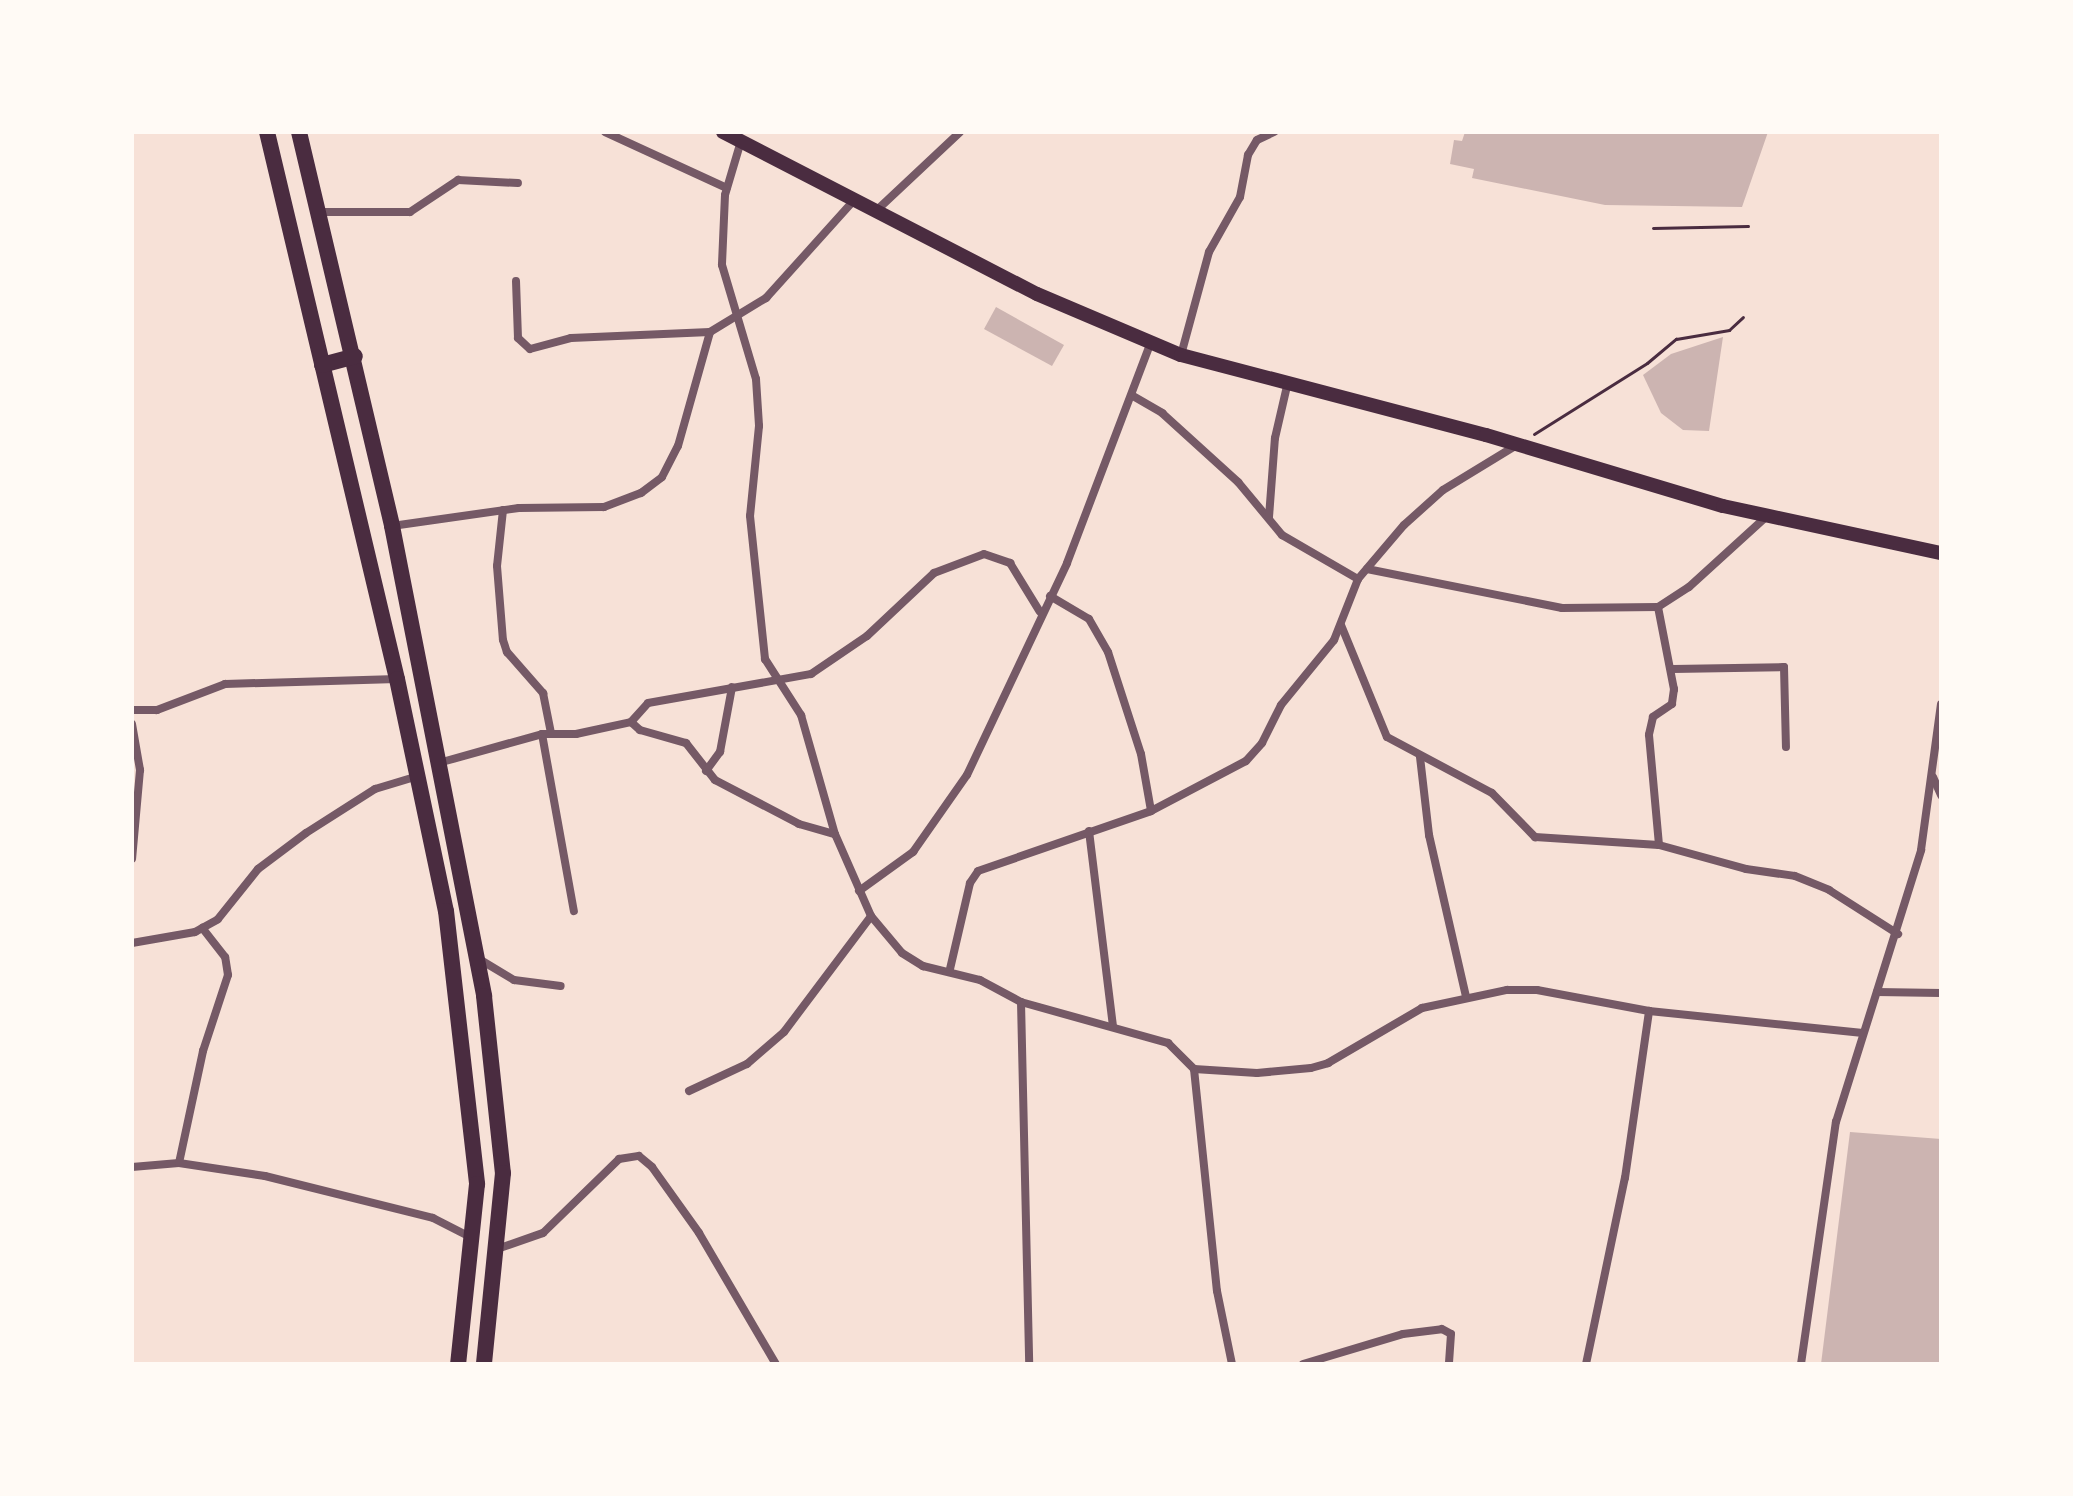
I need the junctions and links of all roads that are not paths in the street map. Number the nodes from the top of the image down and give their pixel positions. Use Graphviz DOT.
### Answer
graph roads {
  1 [pos="267,132"];
  2 [pos="299,132"];
  3 [pos="605,132"];
  4 [pos="723,132"];
  5 [pos="960,132"];
  6 [pos="1274,132"];
  7 [pos="741,141"];
  8 [pos="518,183"];
  9 [pos="727,188"];
  10 [pos="856,198"];
  11 [pos="877,210"];
  12 [pos="321,212"];
  13 [pos="516,281"];
  14 [pos="737,318"];
  15 [pos="710,332"];
  16 [pos="1150,344"];
  17 [pos="1181,355"];
  18 [pos="355,356"];
  19 [pos="322,365"];
  20 [pos="1287,386"];
  21 [pos="1133,396"];
  22 [pos="1518,445"];
  23 [pos="503,510"];
  24 [pos="1269,517"];
  25 [pos="1766,517"];
  26 [pos="392,526"];
  27 [pos="1941,553"];
  28 [pos="1367,569"];
  29 [pos="1358,579"];
  30 [pos="1050,596"];
  31 [pos="1658,607"];
  32 [pos="1040,612"];
  33 [pos="1341,625"];
  34 [pos="1673,669"];
  35 [pos="397,679"];
  36 [pos="777,680"];
  37 [pos="732,687"];
  38 [pos="1941,704"];
  39 [pos="132,710"];
  40 [pos="631,722"];
  41 [pos="132,724"];
  42 [pos="546,733"];
  43 [pos="1786,747"];
  44 [pos="1420,757"];
  45 [pos="442,762"];
  46 [pos="706,771"];
  47 [pos="418,776"];
  48 [pos="1933,776"];
  49 [pos="1941,795"];
  50 [pos="1151,811"];
  51 [pos="1089,831"];
  52 [pos="835,834"];
  53 [pos="1659,845"];
  54 [pos="132,859"];
  55 [pos="859,891"];
  56 [pos="574,911"];
  57 [pos="871,916"];
  58 [pos="202,928"];
  59 [pos="1898,934"];
  60 [pos="132,943"];
  61 [pos="479,959"];
  62 [pos="950,969"];
  63 [pos="561,986"];
  64 [pos="1877,992"];
  65 [pos="1941,993"];
  66 [pos="1466,996"];
  67 [pos="1021,1002"];
  68 [pos="1649,1011"];
  69 [pos="1113,1027"];
  70 [pos="1863,1033"];
  71 [pos="1194,1069"];
  72 [pos="689,1091"];
  73 [pos="179,1163"];
  74 [pos="132,1167"];
  75 [pos="474,1239"];
  76 [pos="497,1249"];
  77 [pos="486,1361"];
  78 [pos="458,1364"];
  79 [pos="776,1364"];
  80 [pos="1029,1364"];
  81 [pos="1232,1364"];
  82 [pos="1303,1364"];
  83 [pos="1449,1364"];
  84 [pos="1586,1364"];
  85 [pos="1801,1364"];
  1 -- 19 [label="main road"];
  2 -- 12 [label="main road"];
  3 -- 9 [label="street"];
  4 -- 7 [label="main road"];
  5 -- 11 [label="street"];
  6 -- 17 [label="street"];
  7 -- 9 [label="street"];
  7 -- 10 [label="main road"];
  8 -- 12 [label="street"];
  9 -- 14 [label="street"];
  10 -- 11 [label="main road"];
  10 -- 14 [label="street"];
  11 -- 16 [label="main road"];
  12 -- 18 [label="main road"];
  13 -- 15 [label="street"];
  14 -- 15 [label="street"];
  14 -- 36 [label="street"];
  15 -- 23 [label="street"];
  16 -- 17 [label="main road"];
  16 -- 21 [label="street"];
  17 -- 20 [label="main road"];
  18 -- 19 [label="main road"];
  18 -- 26 [label="main road"];
  19 -- 35 [label="main road"];
  20 -- 22 [label="main road"];
  20 -- 24 [label="street"];
  21 -- 24 [label="street"];
  21 -- 30 [label="street"];
  22 -- 25 [label="main road"];
  22 -- 28 [label="street"];
  23 -- 26 [label="street"];
  23 -- 42 [label="street"];
  24 -- 29 [label="street"];
  25 -- 27 [label="main road"];
  25 -- 31 [label="street"];
  26 -- 45 [label="main road"];
  28 -- 29 [label="street"];
  28 -- 31 [label="street"];
  29 -- 33 [label="street"];
  30 -- 32 [label="street"];
  30 -- 50 [label="street"];
  31 -- 34 [label="street"];
  32 -- 36 [label="street"];
  32 -- 55 [label="street"];
  33 -- 44 [label="street"];
  33 -- 50 [label="street"];
  34 -- 43 [label="street"];
  34 -- 53 [label="street"];
  35 -- 39 [label="street"];
  35 -- 47 [label="main road"];
  36 -- 37 [label="street"];
  36 -- 52 [label="street"];
  37 -- 40 [label="street"];
  37 -- 46 [label="street"];
  38 -- 48 [label="street"];
  40 -- 42 [label="street"];
  40 -- 46 [label="street"];
  41 -- 54 [label="street"];
  42 -- 45 [label="street"];
  42 -- 56 [label="street"];
  44 -- 53 [label="street"];
  44 -- 66 [label="street"];
  45 -- 61 [label="main road"];
  46 -- 52 [label="street"];
  47 -- 58 [label="street"];
  47 -- 75 [label="main road"];
  48 -- 49 [label="street"];
  48 -- 59 [label="street"];
  50 -- 51 [label="street"];
  51 -- 62 [label="street"];
  51 -- 69 [label="street"];
  52 -- 55 [label="street"];
  53 -- 59 [label="street"];
  55 -- 57 [label="street"];
  57 -- 62 [label="street"];
  57 -- 72 [label="street"];
  58 -- 60 [label="street"];
  58 -- 73 [label="street"];
  59 -- 64 [label="street"];
  61 -- 63 [label="street"];
  61 -- 76 [label="main road"];
  62 -- 67 [label="street"];
  64 -- 65 [label="street"];
  64 -- 70 [label="street"];
  66 -- 68 [label="street"];
  66 -- 71 [label="street"];
  67 -- 69 [label="street"];
  67 -- 80 [label="street"];
  68 -- 70 [label="street"];
  68 -- 84 [label="street"];
  69 -- 71 [label="street"];
  70 -- 85 [label="street"];
  71 -- 81 [label="street"];
  73 -- 74 [label="street"];
  73 -- 75 [label="street"];
  75 -- 78 [label="main road"];
  76 -- 77 [label="main road"];
  76 -- 79 [label="street"];
  82 -- 83 [label="street"];
}
